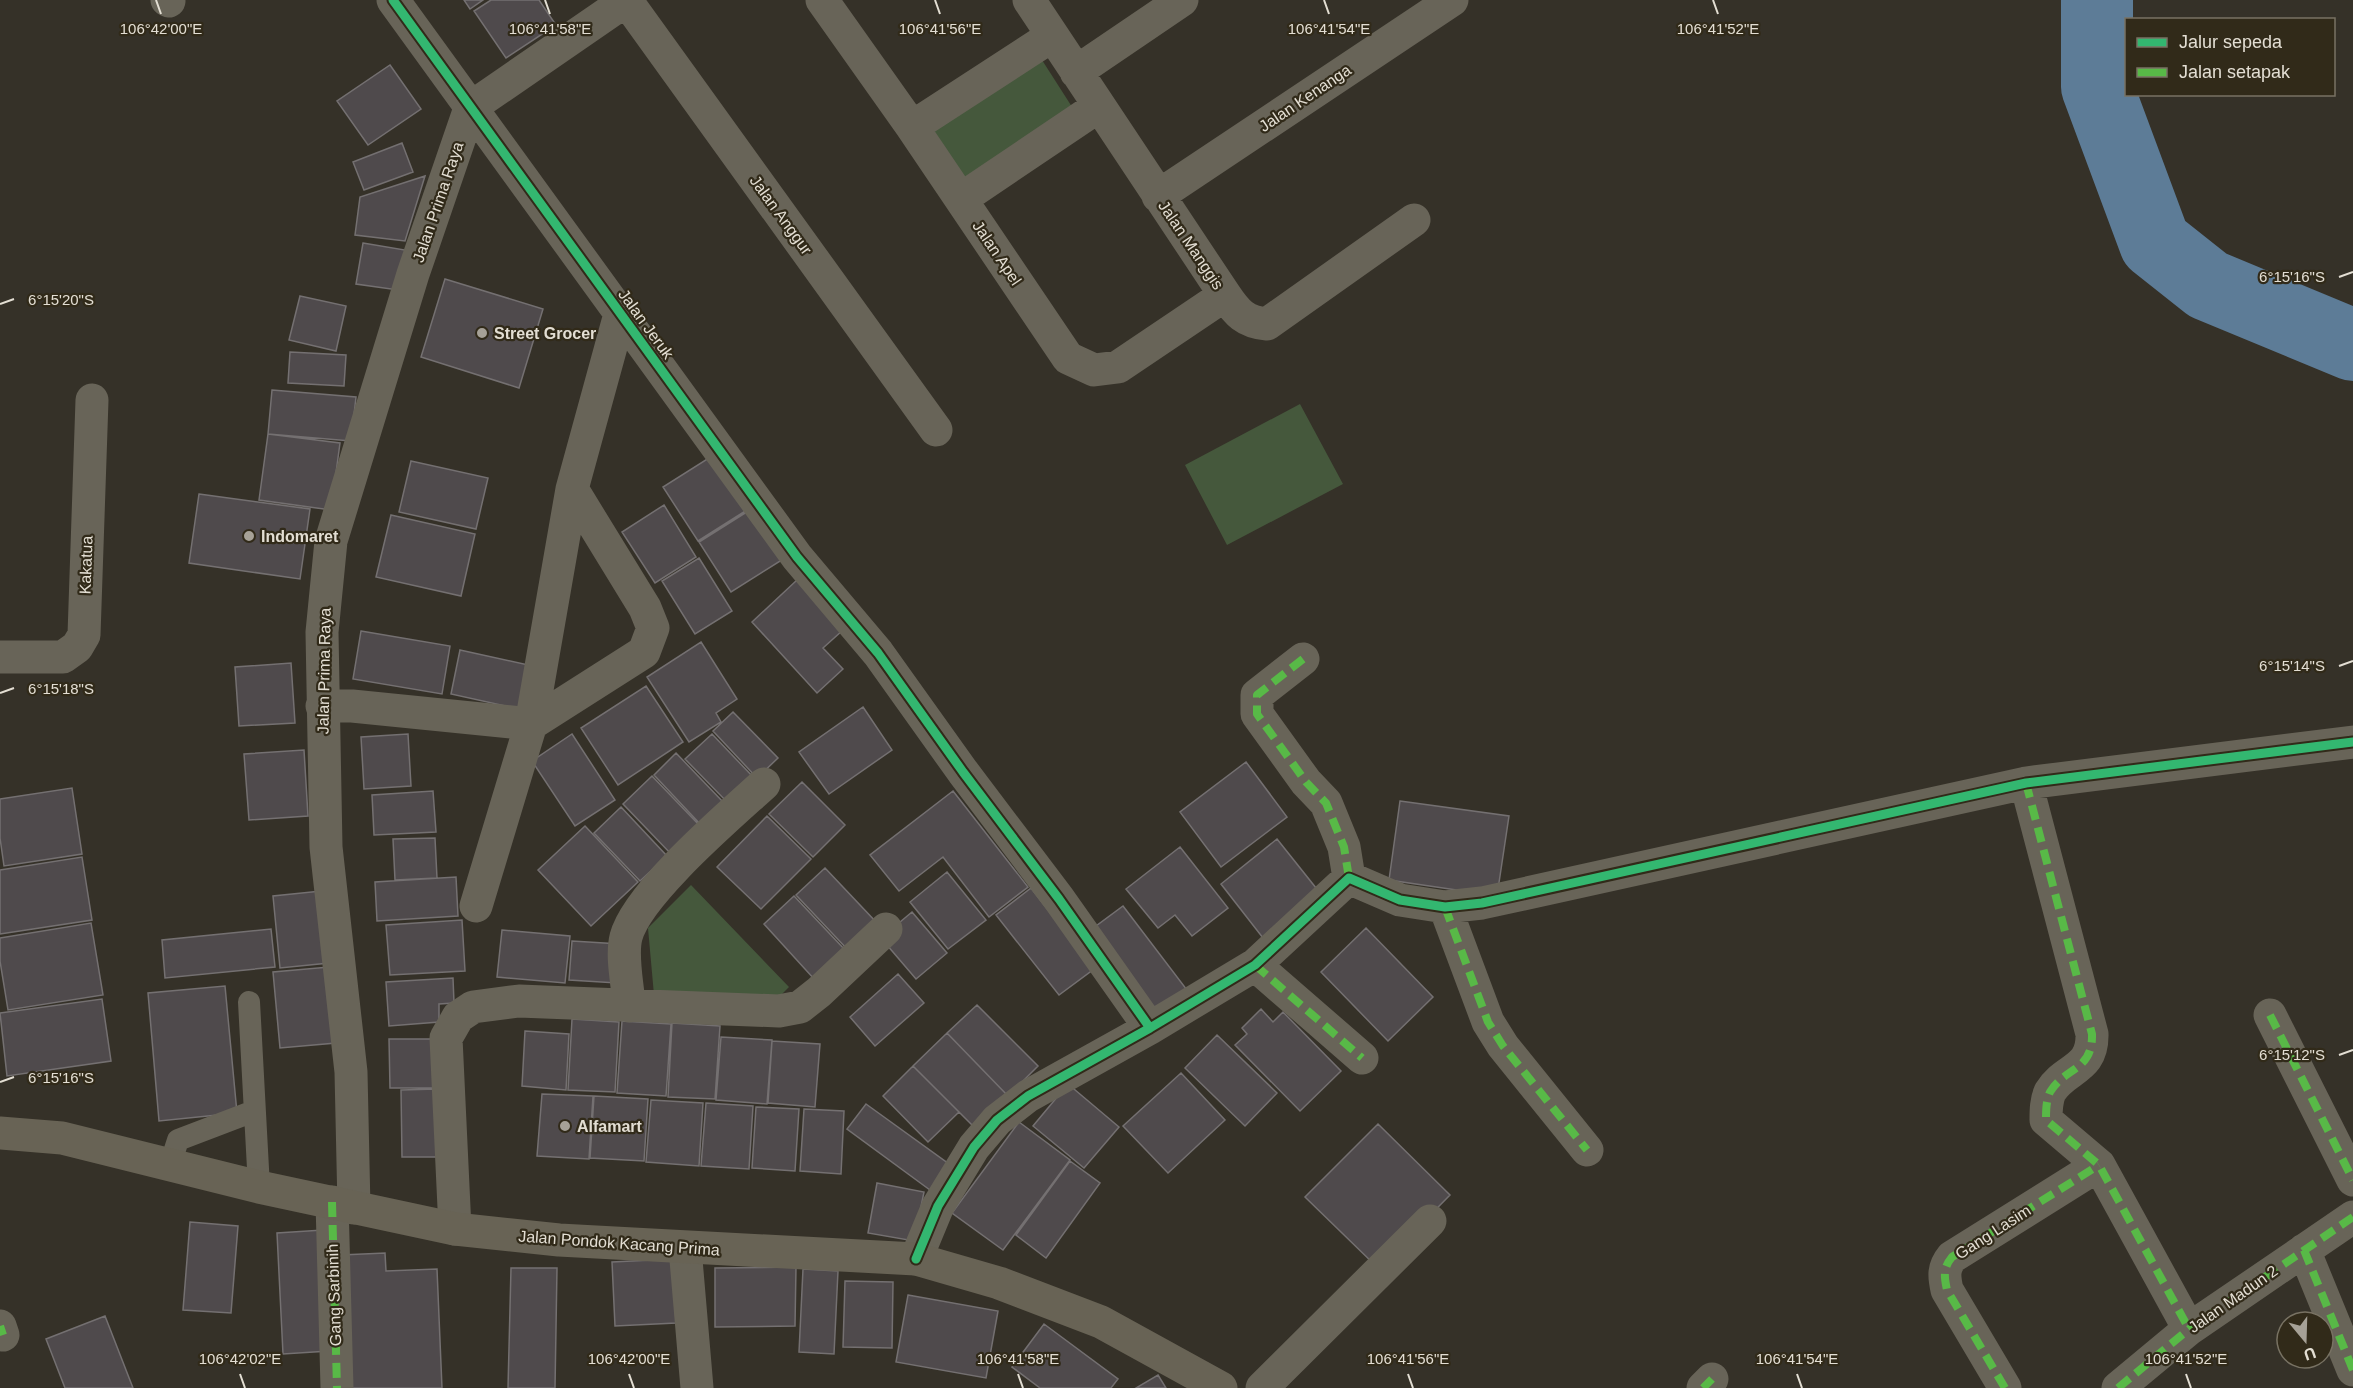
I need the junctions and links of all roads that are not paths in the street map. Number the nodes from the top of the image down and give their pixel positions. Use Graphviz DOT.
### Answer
graph roads {
  1 [pos="393,0"];
  2 [pos="627,0"];
  3 [pos="822,0"];
  4 [pos="1029,0"];
  5 [pos="1182,0"];
  6 [pos="1452,0"];
  7 [pos="1052,36"];
  8 [pos="1077,72"];
  9 [pos="1099,106"];
  10 [pos="470,108"];
  11 [pos="912,127"];
  12 [pos="1158,196"];
  13 [pos="961,199"];
  14 [pos="1414,220"];
  15 [pos="1225,295"];
  16 [pos="620,314"];
  17 [pos="92,400"];
  18 [pos="936,430"];
  19 [pos="572,489"];
  20 [pos="0,657"];
  21 [pos="1303,659"];
  22 [pos="322,706"];
  23 [pos="531,724"];
  24 [pos="2353,742"];
  25 [pos="2026,783"];
  26 [pos="764,784"];
  27 [pos="1349,878"];
  28 [pos="477,906"];
  29 [pos="1444,907"];
  30 [pos="886,929"];
  31 [pos="1255,965"];
  32 [pos="249,1002"];
  33 [pos="629,1006"];
  34 [pos="2270,1015"];
  35 [pos="1150,1028"];
  36 [pos="1362,1058"];
  37 [pos="254,1111"];
  38 [pos="0,1133"];
  39 [pos="1587,1150"];
  40 [pos="170,1165"];
  41 [pos="2099,1165"];
  42 [pos="2353,1179"];
  43 [pos="259,1187"];
  44 [pos="343,1205"];
  45 [pos="2353,1217"];
  46 [pos="1430,1221"];
  47 [pos="455,1229"];
  48 [pos="685,1248"];
  49 [pos="2304,1250"];
  50 [pos="915,1259"];
  51 [pos="2189,1329"];
  52 [pos="2353,1370"];
  53 [pos="337,1388"];
  54 [pos="697,1388"];
  55 [pos="1221,1388"];
  56 [pos="1262,1388"];
  57 [pos="2005,1388"];
  58 [pos="2118,1388"];
  1 -- 10 [label="street"];
  2 -- 10 [label="street"];
  2 -- 18 [label="street, Jalan Anggur"];
  3 -- 11 [label="street, Jalan Apel"];
  4 -- 7 [label="street, Jalan Manggis"];
  5 -- 8 [label="street"];
  6 -- 12 [label="street, Jalan Kenanga"];
  7 -- 8 [label="street, Jalan Manggis"];
  7 -- 11 [label="street"];
  8 -- 9 [label="street, Jalan Manggis"];
  9 -- 12 [label="street, Jalan Manggis"];
  9 -- 13 [label="street"];
  10 -- 16 [label="street, Jalan Jeruk"];
  10 -- 22 [label="street, Jalan Prima Raya"];
  11 -- 13 [label="street, Jalan Apel"];
  12 -- 15 [label="street, Jalan Manggis"];
  13 -- 15 [label="street, Jalan Apel"];
  14 -- 15 [label="street, Jalan Manggis"];
  16 -- 19 [label="street"];
  16 -- 35 [label="street, Jalan Jeruk"];
  17 -- 20 [label="street, Kakatua"];
  19 -- 23 [label="street"];
  19 -- 23 [label="street"];
  21 -- 27 [label="street"];
  22 -- 23 [label="street"];
  22 -- 44 [label="street, Jalan Prima Raya"];
  23 -- 28 [label="street"];
  24 -- 25 [label="street"];
  25 -- 29 [label="street"];
  25 -- 41 [label="street"];
  26 -- 33 [label="street"];
  27 -- 29 [label="street"];
  27 -- 31 [label="street"];
  29 -- 39 [label="street"];
  30 -- 33 [label="street"];
  31 -- 35 [label="street"];
  31 -- 36 [label="street"];
  32 -- 37 [label="lane"];
  33 -- 47 [label="street"];
  34 -- 42 [label="street"];
  35 -- 50 [label="street"];
  37 -- 40 [label="lane"];
  37 -- 43 [label="lane"];
  38 -- 40 [label="street, Jalan Pondok Kacang Prima"];
  40 -- 43 [label="street, Jalan Pondok Kacang Prima"];
  41 -- 51 [label="street"];
  41 -- 57 [label="street, Gang Lasim"];
  43 -- 44 [label="street, Jalan Pondok Kacang Prima"];
  44 -- 47 [label="street, Jalan Pondok Kacang Prima"];
  44 -- 53 [label="street, Gang Sarbinih"];
  45 -- 49 [label="street, Jalan Madun 2"];
  46 -- 56 [label="street"];
  47 -- 48 [label="street, Jalan Pondok Kacang Prima"];
  48 -- 50 [label="street, Jalan Pondok Kacang Prima"];
  48 -- 54 [label="street"];
  49 -- 51 [label="street, Jalan Madun 2"];
  49 -- 52 [label="street"];
  50 -- 55 [label="street, Jalan Pondok Kacang Prima"];
  51 -- 58 [label="street, Jalan Madun 2"];
}
